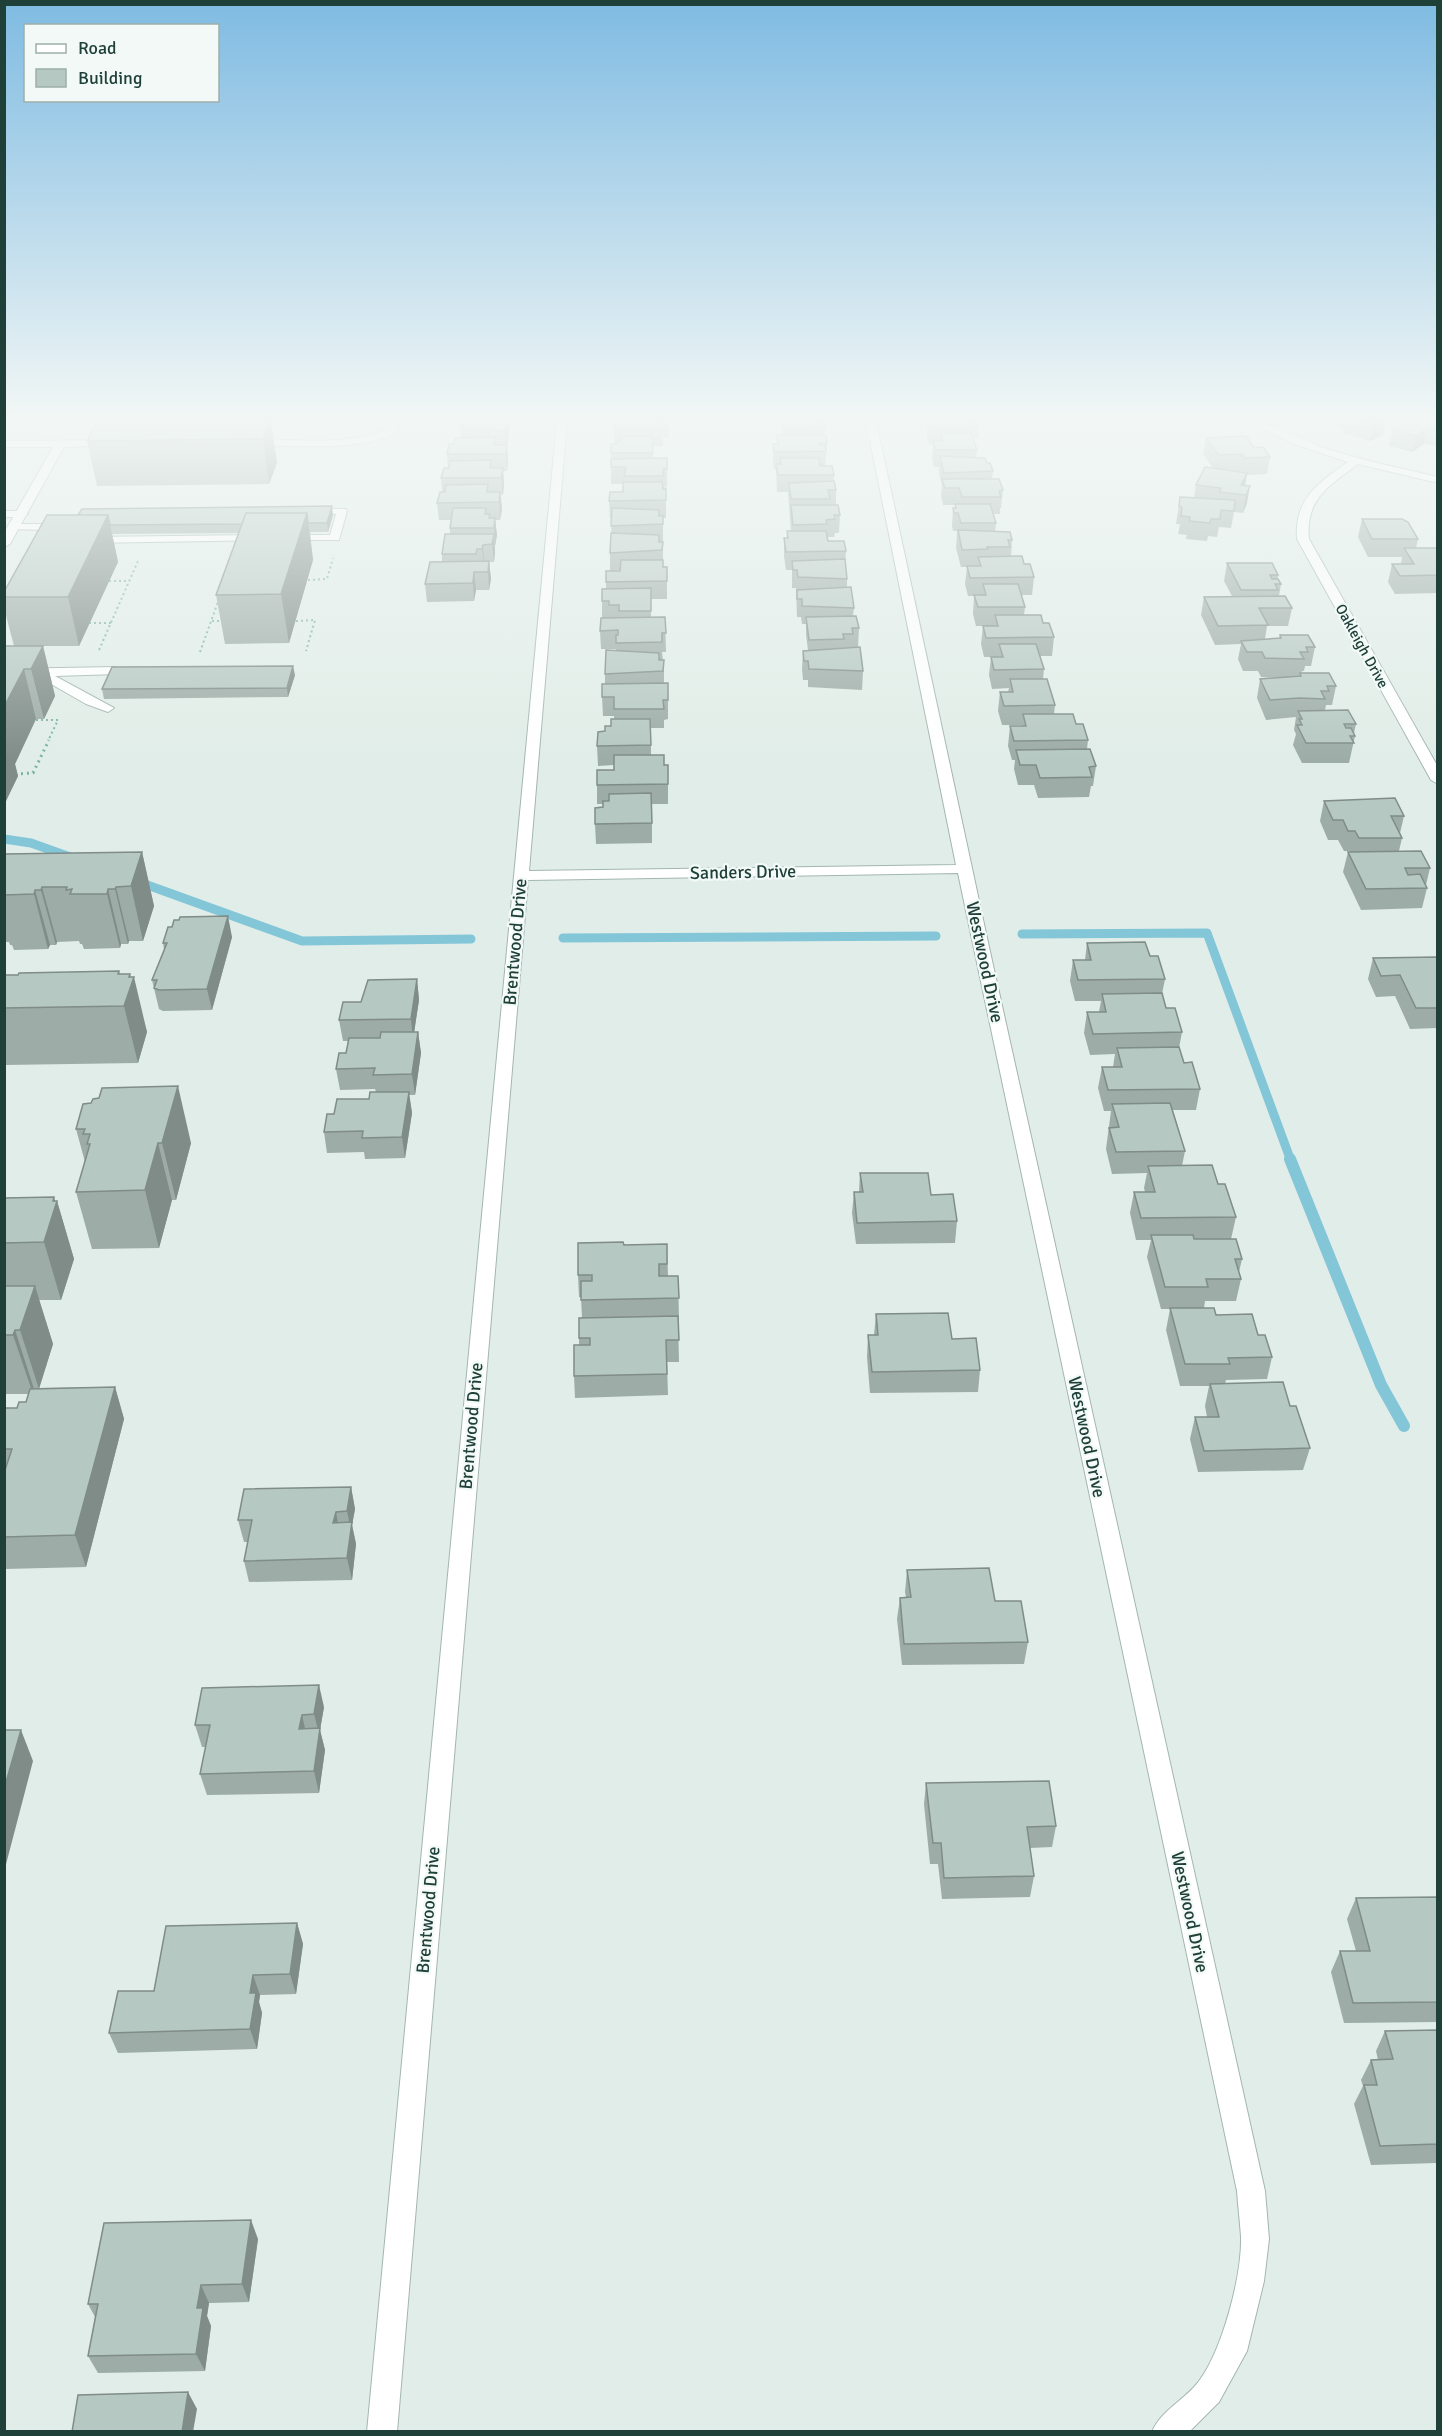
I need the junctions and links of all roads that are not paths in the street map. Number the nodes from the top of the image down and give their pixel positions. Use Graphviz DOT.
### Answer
graph roads {
  1 [pos="67,535"];
  2 [pos="336,535"];
  3 [pos="552,535"];
  4 [pos="894,535"];
  5 [pos="1303,535"];
  6 [pos="115,671"];
  7 [pos="34,672"];
  8 [pos="4,673"];
  9 [pos="108,708"];
  10 [pos="1437,780"];
  11 [pos="964,869"];
  12 [pos="520,876"];
  13 [pos="382,2432"];
  14 [pos="1167,2432"];
  1 -- 2 [label="street"];
  3 -- 12 [label="street, Brentwood Drive"];
  4 -- 11 [label="street, Westwood Drive"];
  5 -- 10 [label="street, Oakleigh Drive"];
  6 -- 7 [label="street"];
  7 -- 8 [label="street"];
  7 -- 9 [label="street"];
  11 -- 12 [label="street, Sanders Drive"];
  11 -- 14 [label="street, Westwood Drive"];
  12 -- 13 [label="street, Brentwood Drive"];
}
